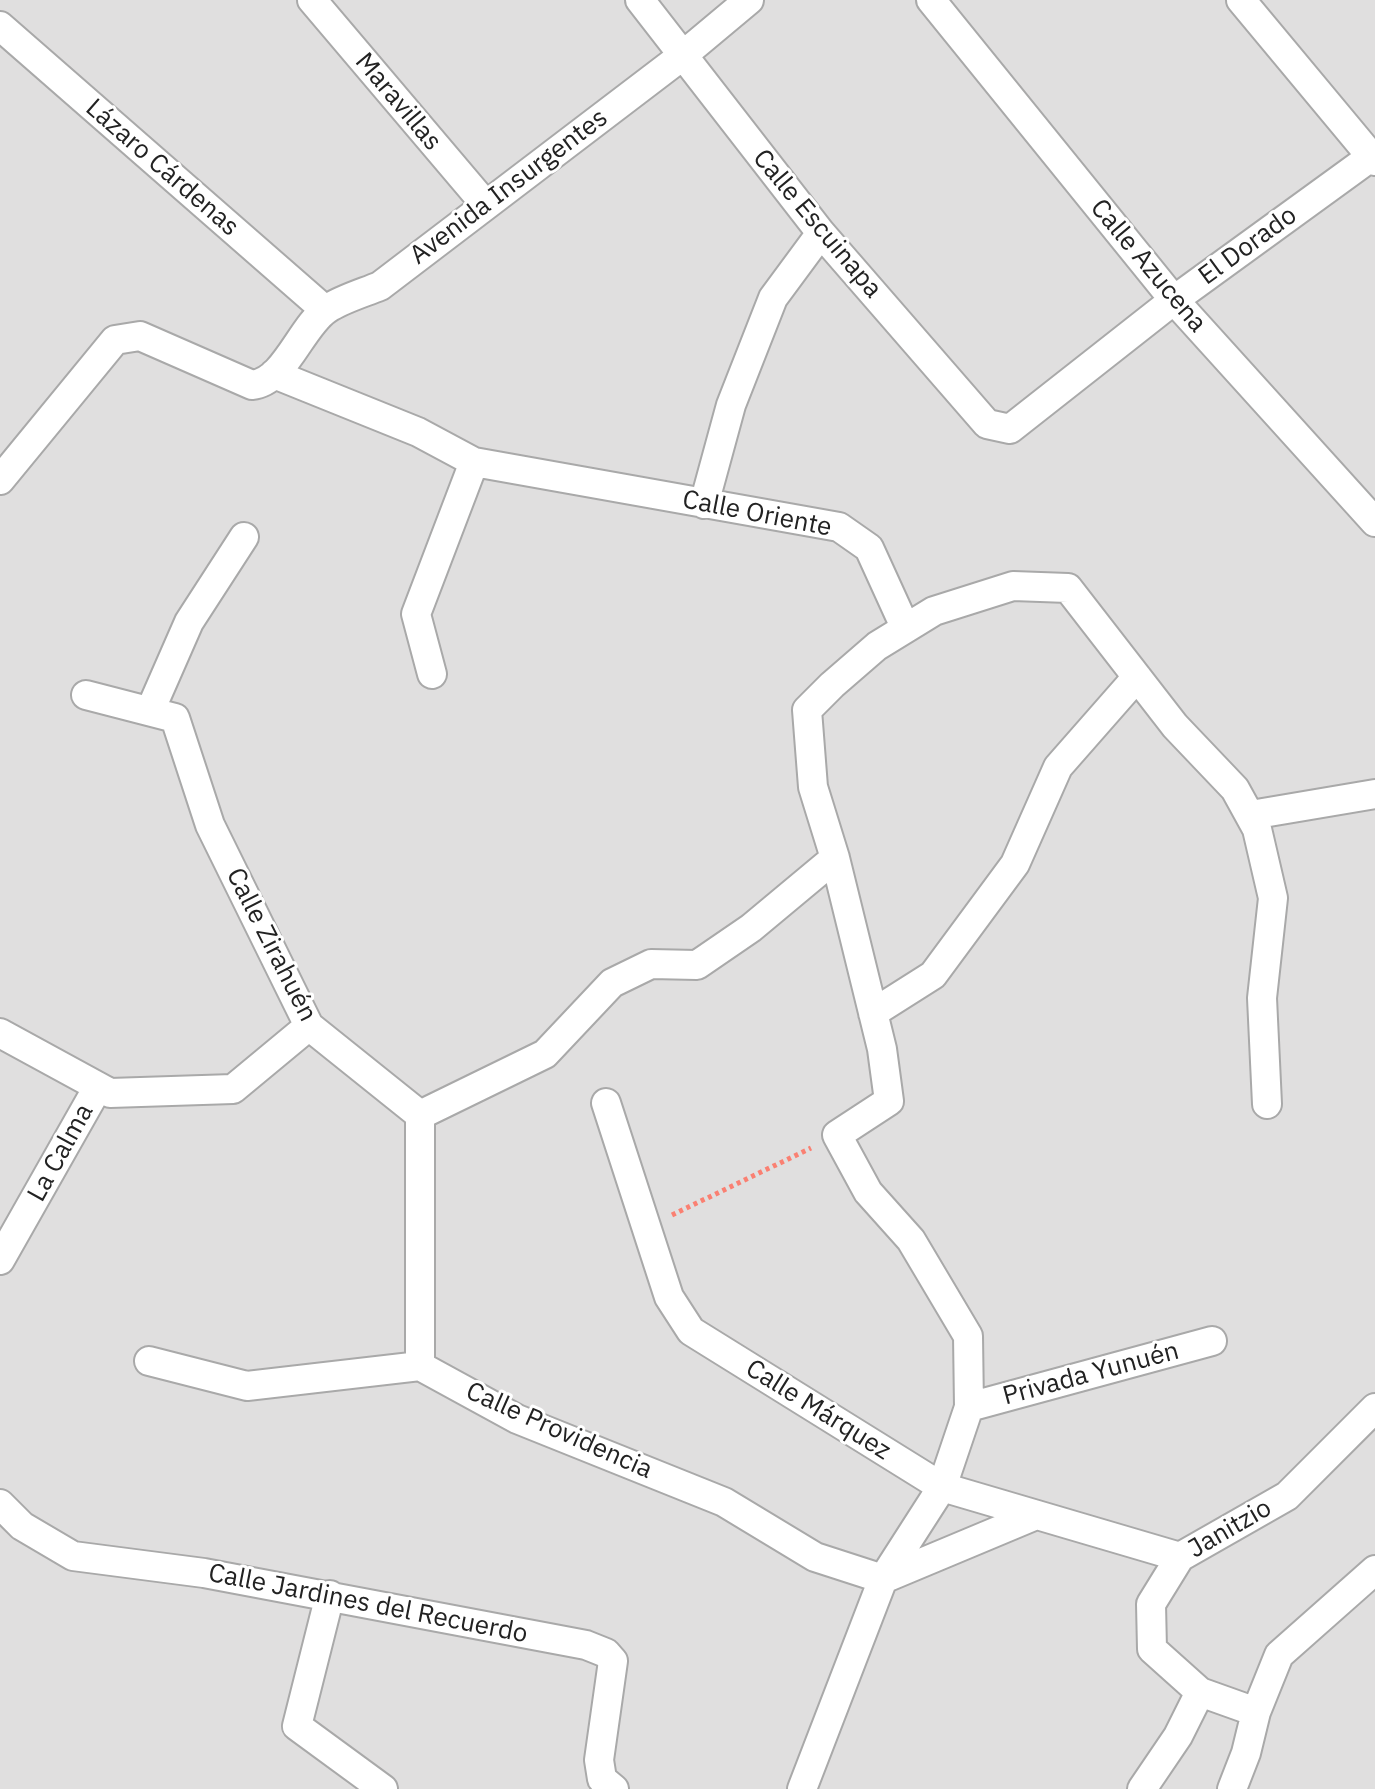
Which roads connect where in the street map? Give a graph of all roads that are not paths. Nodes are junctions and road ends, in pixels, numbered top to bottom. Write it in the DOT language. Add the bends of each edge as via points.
graph roads {
  1 [pos="312,0"];
  2 [pos="640,0"];
  3 [pos="749,0"];
  4 [pos="931,0"];
  5 [pos="1241,0"];
  6 [pos="0,26"];
  7 [pos="682,56"];
  8 [pos="1374,157"];
  9 [pos="485,204"];
  10 [pos="821,233"];
  11 [pos="1174,300"];
  12 [pos="325,310"];
  13 [pos="274,374"];
  14 [pos="1010,429"];
  15 [pos="474,462"];
  16 [pos="0,480"];
  17 [pos="704,504"];
  18 [pos="1375,522"];
  19 [pos="244,537"];
  20 [pos="905,627"];
  21 [pos="432,674"];
  22 [pos="1137,677"];
  23 [pos="86,695"];
  24 [pos="150,711"];
  25 [pos="1375,794"];
  26 [pos="1251,815"];
  27 [pos="835,858"];
  28 [pos="873,1013"];
  29 [pos="309,1026"];
  30 [pos="0,1033"];
  31 [pos="98,1087"];
  32 [pos="606,1103"];
  33 [pos="1267,1104"];
  34 [pos="420,1115"];
  35 [pos="0,1260"];
  36 [pos="1212,1341"];
  37 [pos="149,1361"];
  38 [pos="420,1366"];
  39 [pos="969,1407"];
  40 [pos="1375,1408"];
  41 [pos="942,1487"];
  42 [pos="0,1504"];
  43 [pos="1036,1515"];
  44 [pos="1180,1557"];
  45 [pos="1375,1570"];
  46 [pos="883,1579"];
  47 [pos="330,1595"];
  48 [pos="1200,1692"];
  49 [pos="1256,1712"];
  50 [pos="375,1787"];
  51 [pos="614,1789"];
  52 [pos="802,1789"];
  53 [pos="1142,1789"];
  54 [pos="1232,1789"];
  1 -- 9 [label="street, Maravillas"];
  2 -- 7 [label="street, Calle Escuinapa"];
  3 -- 7 [label="street, Avenida Insurgentes"];
  4 -- 11 [label="street, Calle Azucena"];
  5 -- 8 [label="street"];
  6 -- 12 [label="street, Lázaro Cárdenas"];
  7 -- 9 [label="street, Avenida Insurgentes"];
  7 -- 10 [label="street, Calle Escuinapa"];
  8 -- 11 [label="street, El Dorado"];
  9 -- 12 [label="street, Avenida Insurgentes" via="380,286"];
  10 -- 14 [label="street, Calle Escuinapa" via="987,424"];
  10 -- 17 [label="street" via="773,298 731,405"];
  11 -- 14 [label="street, El Dorado"];
  11 -- 18 [label="street, Calle Azucena"];
  12 -- 13 [label="street, Avenida Insurgentes"];
  13 -- 15 [label="street, Calle Oriente" via="418,432"];
  13 -- 16 [label="street" via="252,385 140,336 115,340"];
  15 -- 17 [label="street, Calle Oriente"];
  15 -- 21 [label="street" via="416,614"];
  17 -- 20 [label="street, Calle Oriente" via="839,527 869,548"];
  19 -- 24 [label="street" via="189,622"];
  20 -- 22 [label="street" via="934,611 1013,586 1068,588"];
  20 -- 27 [label="street" via="807,710 813,787"];
  22 -- 26 [label="street" via="1235,789"];
  22 -- 28 [label="street" via="1058,767 1015,864 933,975"];
  23 -- 24 [label="street, Calle Zirahuén"];
  24 -- 29 [label="street, Calle Zirahuén" via="175,718 210,825"];
  25 -- 26 [label="street"];
  26 -- 33 [label="street" via="1273,898 1262,998"];
  27 -- 28 [label="street"];
  27 -- 34 [label="street" via="697,965 651,964 612,983 545,1054"];
  28 -- 39 [label="street" via="889,1101 837,1135 868,1192 911,1240 968,1336"];
  29 -- 31 [label="street" via="233,1089 110,1093"];
  29 -- 34 [label="street, Calle Zirahuén"];
  30 -- 31 [label="street"];
  31 -- 35 [label="street, La Calma"];
  32 -- 41 [label="street, Calle Márquez" via="669,1297 691,1331"];
  34 -- 38 [label="street"];
  36 -- 39 [label="street, Privada Yunuén"];
  37 -- 38 [label="street" via="247,1386"];
  38 -- 46 [label="street, Calle Providencia" via="517,1419 724,1502 815,1557"];
  39 -- 41 [label="street"];
  40 -- 44 [label="street, Janitzio" via="1287,1496"];
  41 -- 43 [label="street, Calle Márquez"];
  41 -- 46 [label="street"];
  42 -- 47 [label="street, Calle Jardines del Recuerdo" via="22,1526 73,1556"];
  43 -- 44 [label="street, Calle Márquez"];
  43 -- 46 [label="street"];
  44 -- 48 [label="street, Janitzio" via="1151,1604 1152,1649"];
  45 -- 49 [label="street" via="1279,1655"];
  46 -- 52 [label="street"];
  47 -- 50 [label="street" via="297,1726"];
  47 -- 51 [label="street, Calle Jardines del Recuerdo" via="606,1653 613,1661 599,1760 602,1779"];
  48 -- 49 [label="street"];
  48 -- 53 [label="street"];
  49 -- 54 [label="street"];
}
